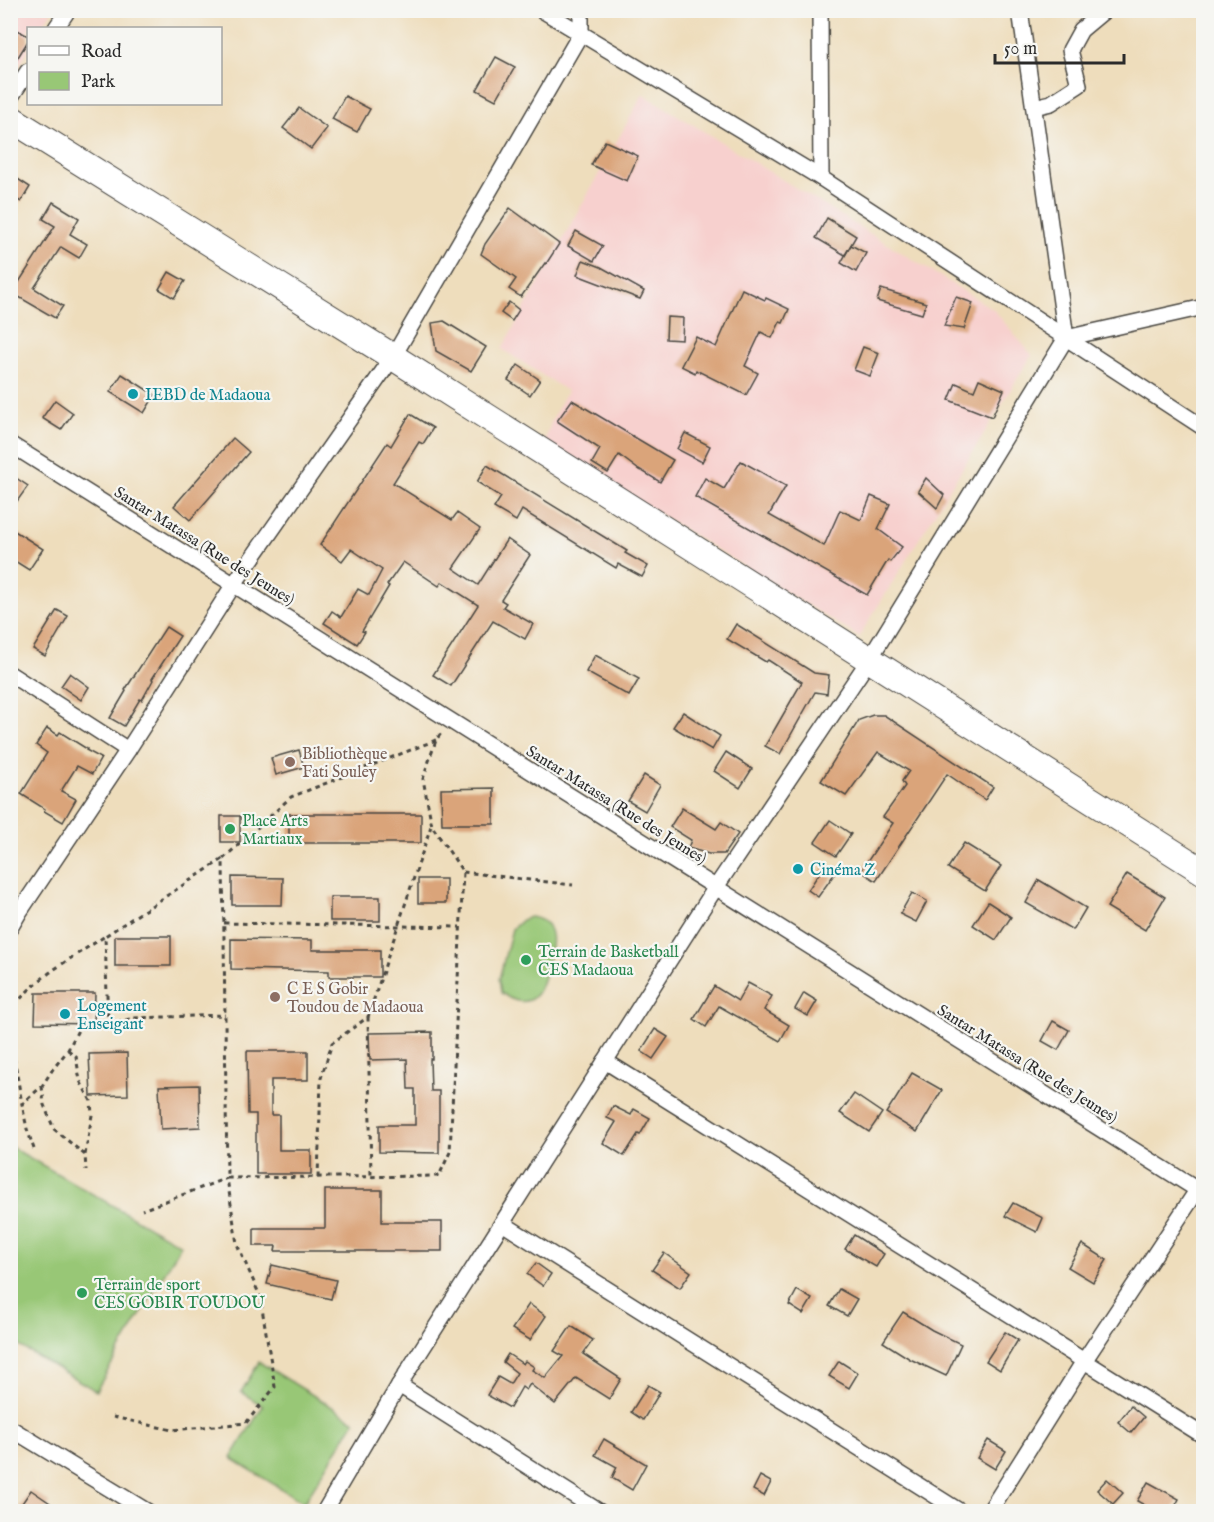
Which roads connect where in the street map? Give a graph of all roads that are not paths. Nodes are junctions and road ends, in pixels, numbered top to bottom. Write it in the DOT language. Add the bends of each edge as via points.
graph roads {
  1 [pos="68,10"];
  2 [pos="542,10"];
  3 [pos="581,10"];
  4 [pos="820,10"];
  5 [pos="1020,10"];
  6 [pos="1105,10"];
  7 [pos="57,27"];
  8 [pos="582,33"];
  9 [pos="27,72"];
  10 [pos="10,98"];
  11 [pos="1034,107"];
  12 [pos="10,118"];
  13 [pos="822,178"];
  14 [pos="1203,307"];
  15 [pos="1066,338"];
  16 [pos="393,357"];
  17 [pos="1203,428"];
  18 [pos="10,444"];
  19 [pos="234,585"];
  20 [pos="869,660"];
  21 [pos="10,674"];
  22 [pos="128,750"];
  23 [pos="1203,872"];
  24 [pos="716,887"];
  25 [pos="15,908"];
  26 [pos="10,928"];
  27 [pos="605,1061"];
  28 [pos="1201,1188"];
  29 [pos="502,1223"];
  30 [pos="1084,1361"];
  31 [pos="399,1385"];
  32 [pos="10,1428"];
  33 [pos="1203,1436"];
  34 [pos="148,1512"];
  35 [pos="324,1512"];
  36 [pos="600,1512"];
  37 [pos="961,1512"];
  38 [pos="989,1512"];
  1 -- 7 [label="street"];
  2 -- 8 [label="street"];
  3 -- 8 [label="street"];
  4 -- 13 [label="street"];
  5 -- 11 [label="street"];
  6 -- 11 [label="street" via="1081,30 1070,50 1079,85 1051,103"];
  8 -- 13 [label="street"];
  8 -- 16 [label="street"];
  9 -- 10 [label="street"];
  11 -- 15 [label="street"];
  12 -- 16 [label="highway"];
  13 -- 15 [label="street"];
  14 -- 15 [label="street"];
  15 -- 17 [label="street"];
  15 -- 20 [label="street"];
  16 -- 19 [label="street"];
  16 -- 20 [label="highway"];
  18 -- 19 [label="street, Santar Matassa (Rue des Jeunes)"];
  19 -- 22 [label="street"];
  19 -- 24 [label="street, Santar Matassa (Rue des Jeunes)"];
  20 -- 23 [label="highway"];
  20 -- 24 [label="street"];
  21 -- 22 [label="street"];
  22 -- 25 [label="street"];
  24 -- 27 [label="street"];
  24 -- 28 [label="street, Santar Matassa (Rue des Jeunes)"];
  25 -- 26 [label="street"];
  27 -- 29 [label="street"];
  27 -- 30 [label="street"];
  28 -- 30 [label="street"];
  29 -- 31 [label="street"];
  29 -- 37 [label="street"];
  30 -- 33 [label="street"];
  30 -- 38 [label="street"];
  31 -- 35 [label="street"];
  31 -- 36 [label="street"];
  32 -- 34 [label="street"];
}
